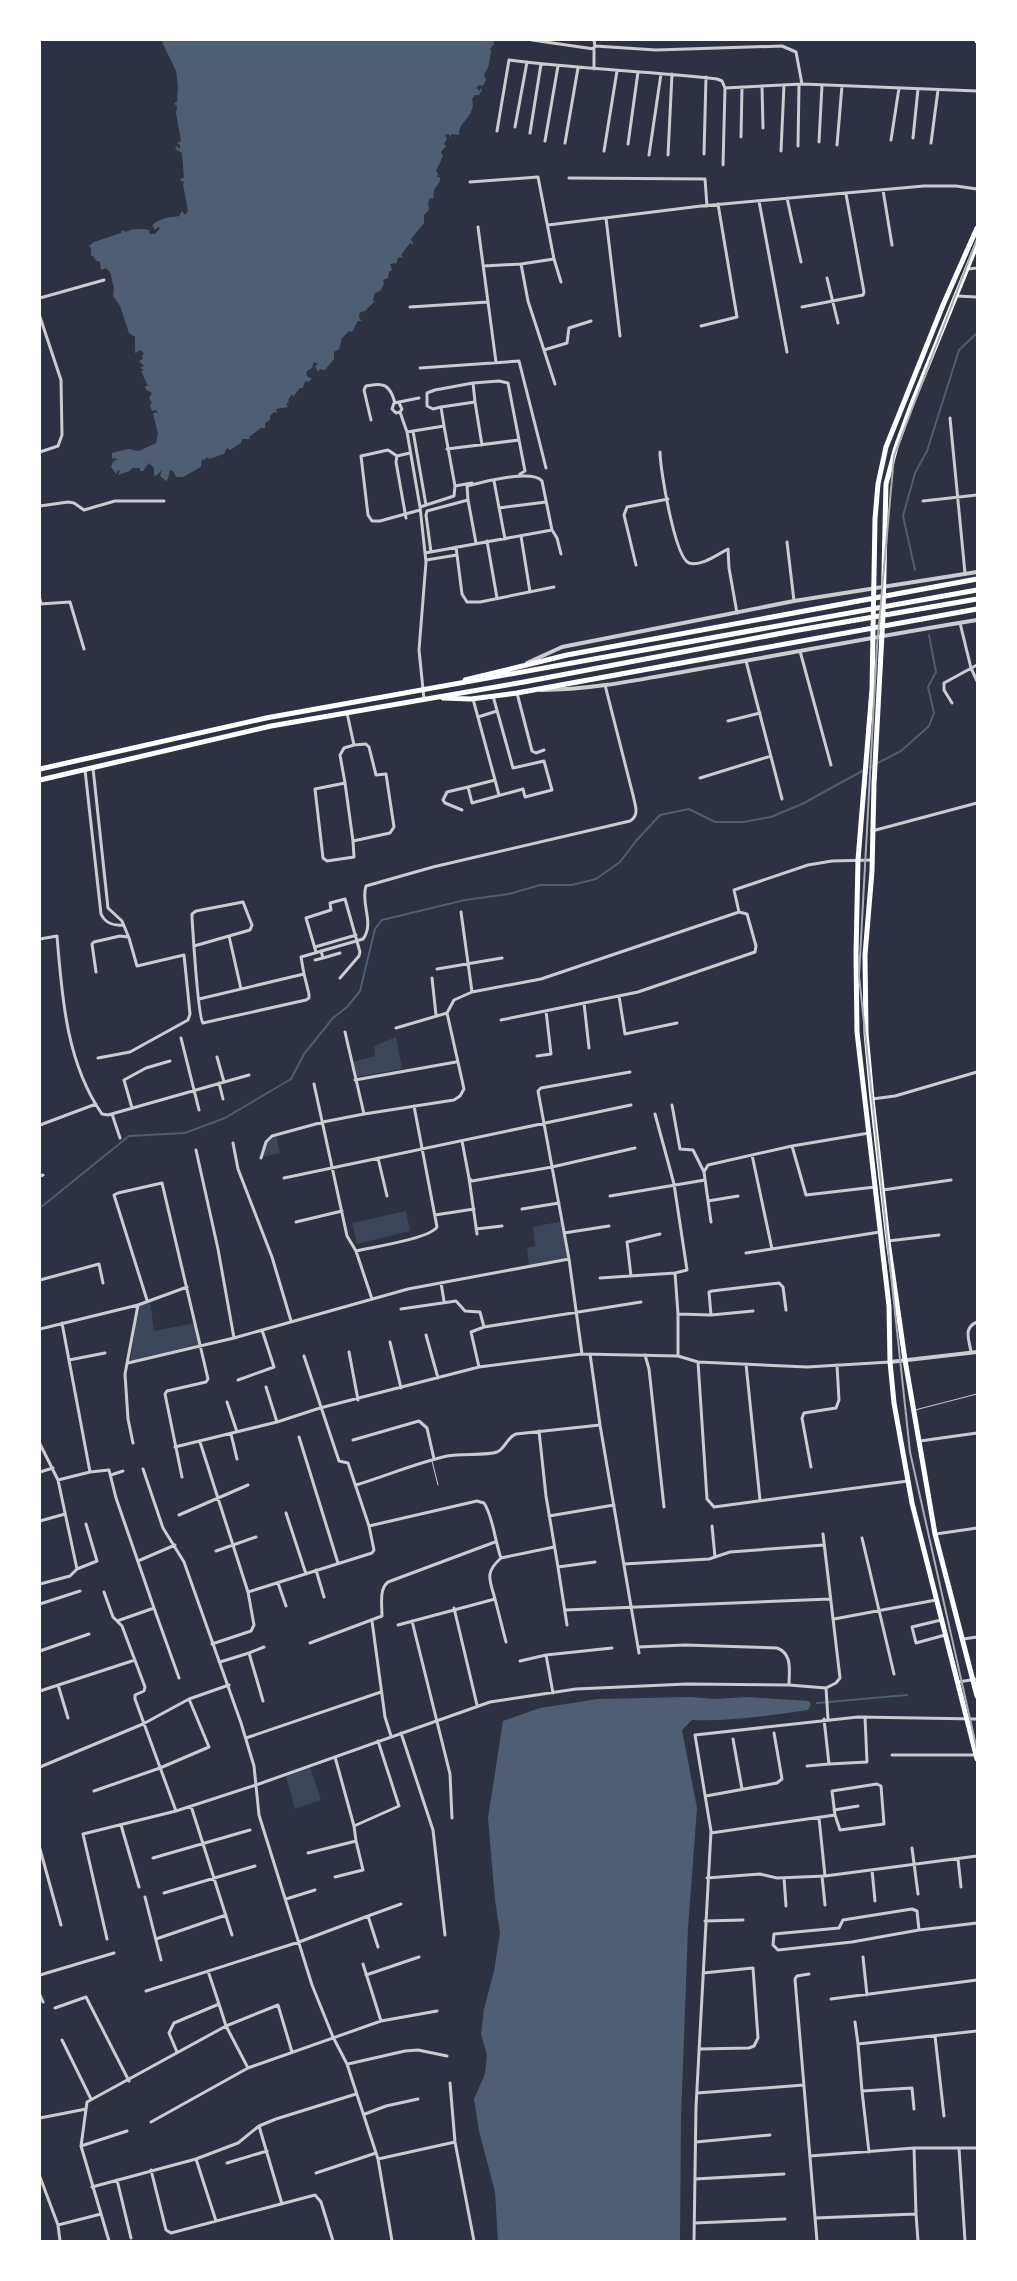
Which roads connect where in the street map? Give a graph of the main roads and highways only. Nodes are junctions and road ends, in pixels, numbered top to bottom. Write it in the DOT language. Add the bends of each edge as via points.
graph roads {
  1 [pos="977,228"];
  2 [pos="977,244"];
  3 [pos="977,579"];
  4 [pos="977,590"];
  5 [pos="977,599"];
  6 [pos="883,606"];
  7 [pos="874,607"];
  8 [pos="977,609"];
  9 [pos="883,615"];
  10 [pos="873,617"];
  11 [pos="440,687"];
  12 [pos="432,698"];
  13 [pos="40,769"];
  14 [pos="40,780"];
  15 [pos="974,1679"];
  16 [pos="977,1696"];
  17 [pos="977,1757"];
  1 -- 7 [label="main road" via="886,447 875,519"];
  2 -- 6 [label="main road" via="911,406 886,484"];
  3 -- 11 [label="main road" via="567,655"];
  4 -- 6 [label="main road"];
  5 -- 9 [label="main road"];
  6 -- 7 [label="main road"];
  6 -- 9 [label="main road"];
  7 -- 10 [label="main road"];
  7 -- 11 [label="main road"];
  8 -- 12 [label="main road" via="518,693 473,699"];
  9 -- 10 [label="main road"];
  9 -- 15 [label="main road" via="872,860 864,955 866,1034 888,1241 905,1360 935,1534"];
  10 -- 12 [label="main road"];
  10 -- 17 [label="main road" via="872,689 858,860 857,1032 889,1306 894,1403 912,1503"];
  11 -- 13 [label="main road" via="266,718"];
  12 -- 14 [label="main road" via="271,726"];
  15 -- 16 [label="main road"];
}
